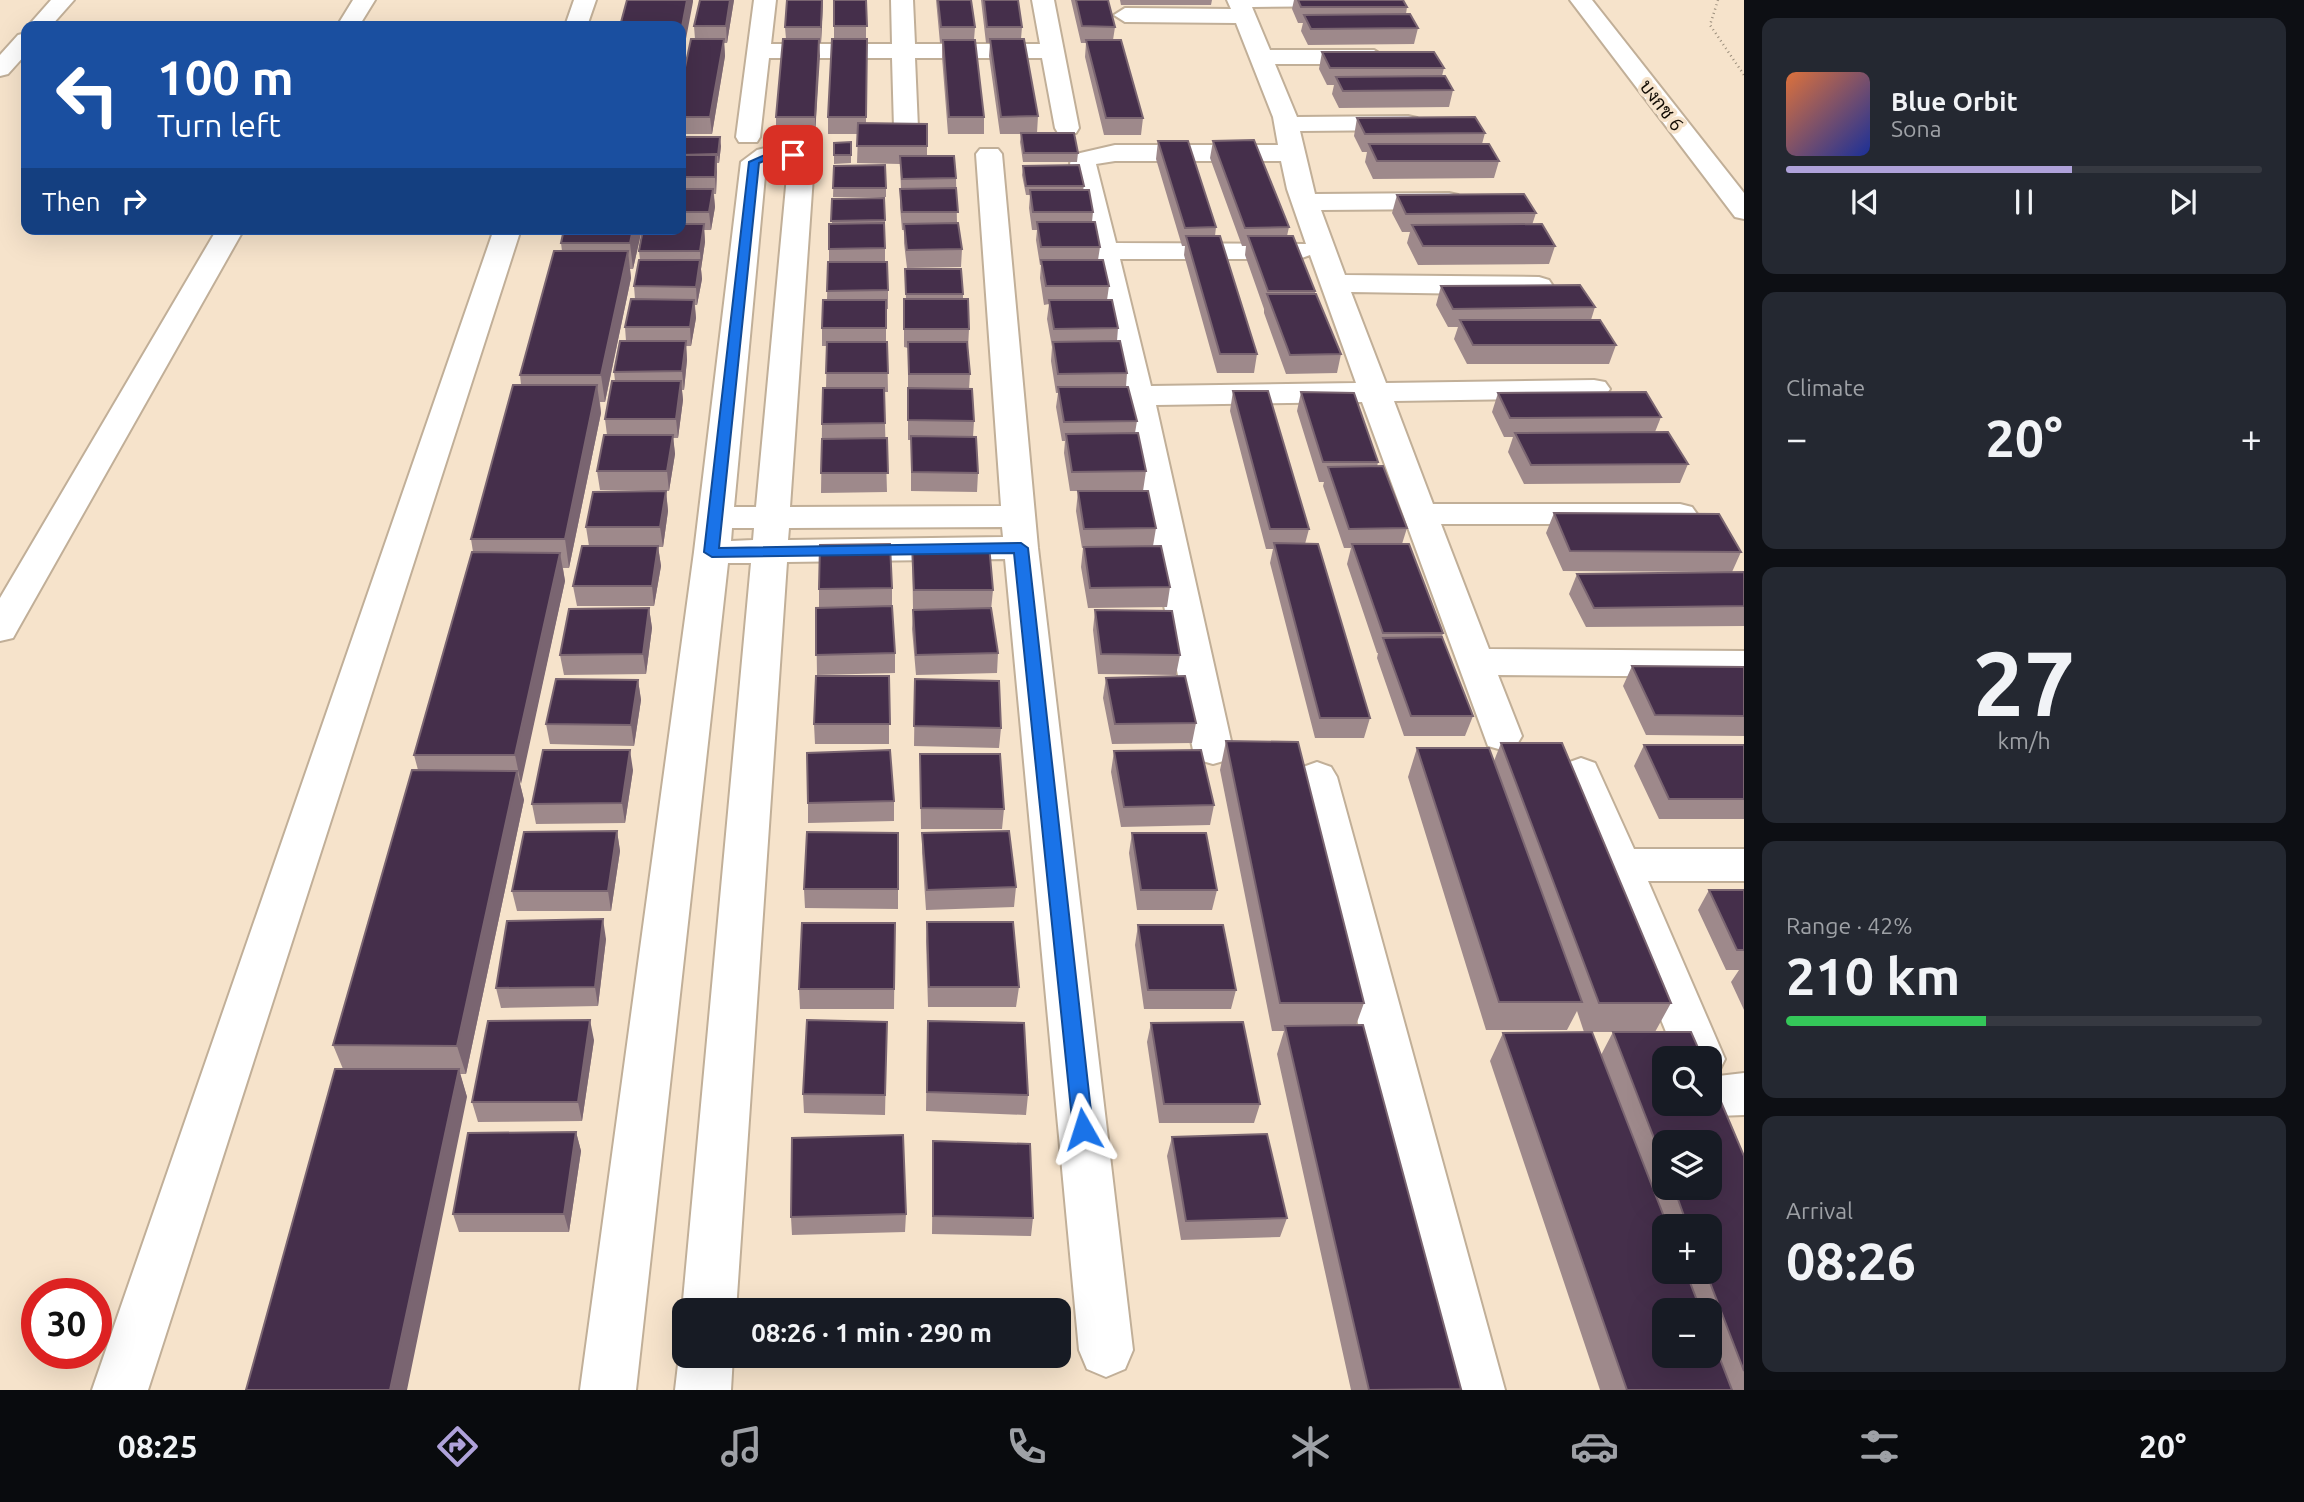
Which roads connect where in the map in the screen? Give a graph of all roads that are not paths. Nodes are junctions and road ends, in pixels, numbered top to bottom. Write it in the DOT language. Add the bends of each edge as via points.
graph roads {
  1 [pos="63,0"];
  2 [pos="364,0"];
  3 [pos="584,0"];
  4 [pos="765,0"];
  5 [pos="902,0"];
  6 [pos="1043,0"];
  7 [pos="1359,0"];
  8 [pos="1581,0"];
  9 [pos="1241,6"];
  10 [pos="1125,15"];
  11 [pos="44,21"];
  12 [pos="351,21"];
  13 [pos="578,21"];
  14 [pos="21,49"];
  15 [pos="759,51"];
  16 [pos="904,51"];
  17 [pos="1052,51"];
  18 [pos="1261,57"];
  19 [pos="1397,57"];
  20 [pos="4,81"];
  21 [pos="1439,123"];
  22 [pos="906,128"];
  23 [pos="1067,128"];
  24 [pos="748,137"];
  25 [pos="1290,139"];
  26 [pos="989,154"];
  27 [pos="1480,201"];
  28 [pos="1305,202"];
  29 [pos="1744,211"];
  30 [pos="228,235"];
  31 [pos="506,235"];
  32 [pos="1104,251"];
  33 [pos="1322,251"];
  34 [pos="1334,283"];
  35 [pos="1539,286"];
  36 [pos="1594,389"];
  37 [pos="1373,393"];
  38 [pos="1138,396"];
  39 [pos="1419,514"];
  40 [pos="1680,514"];
  41 [pos="1020,532"];
  42 [pos="770,534"];
  43 [pos="714,535"];
  44 [pos="0,629"];
  45 [pos="1474,662"];
  46 [pos="1744,664"];
  47 [pos="1502,736"];
  48 [pos="1213,750"];
  49 [pos="1581,773"];
  50 [pos="1317,777"];
  51 [pos="1618,865"];
  52 [pos="1744,865"];
  53 [pos="1700,1046"];
  54 [pos="710,1298"];
  55 [pos="1106,1350"];
  56 [pos="705,1368"];
  57 [pos="120,1390"];
  58 [pos="608,1390"];
  59 [pos="704,1390"];
  60 [pos="1477,1390"];
  1 -- 11 [label="street"];
  2 -- 12 [label="street"];
  3 -- 13 [label="street"];
  4 -- 15 [label="street"];
  5 -- 16 [label="street"];
  6 -- 17 [label="street"];
  7 -- 9 [label="street"];
  8 -- 29 [label="street, บงกช 6"];
  9 -- 10 [label="street"];
  9 -- 18 [label="street"];
  14 -- 20 [label="street"];
  15 -- 16 [label="street"];
  15 -- 24 [label="street"];
  16 -- 17 [label="street"];
  16 -- 22 [label="street"];
  17 -- 23 [label="street"];
  18 -- 19 [label="street"];
  18 -- 25 [label="street"];
  21 -- 25 [label="street"];
  25 -- 28 [label="street"];
  25 -- 32 [label="street" via="1085,159"];
  26 -- 41 [label="street"];
  27 -- 28 [label="street"];
  28 -- 33 [label="street"];
  30 -- 44 [label="street"];
  31 -- 57 [label="street"];
  32 -- 33 [label="street"];
  32 -- 38 [label="street"];
  33 -- 34 [label="street"];
  34 -- 35 [label="street"];
  34 -- 37 [label="street"];
  36 -- 37 [label="street"];
  37 -- 38 [label="street"];
  37 -- 39 [label="street"];
  38 -- 48 [label="street"];
  39 -- 40 [label="street"];
  39 -- 45 [label="street"];
  41 -- 42 [label="street"];
  41 -- 55 [label="street"];
  42 -- 43 [label="street"];
  42 -- 43 [label="street" via="801,162 778,152 754,162"];
  42 -- 54 [label="street"];
  43 -- 58 [label="street"];
  45 -- 46 [label="street"];
  45 -- 47 [label="street"];
  49 -- 51 [label="street"];
  50 -- 60 [label="street"];
  51 -- 52 [label="street"];
  51 -- 53 [label="street"];
  56 -- 59 [label="street"];
}
